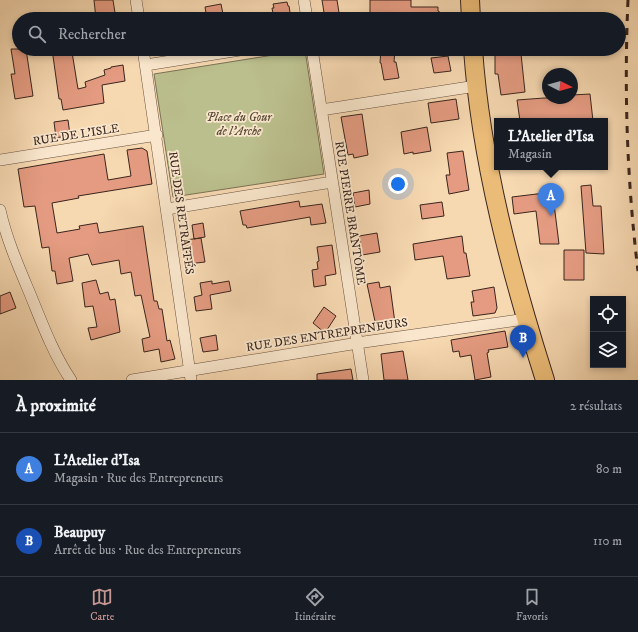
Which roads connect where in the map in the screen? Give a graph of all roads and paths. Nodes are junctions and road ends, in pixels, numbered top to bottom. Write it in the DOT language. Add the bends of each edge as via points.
graph roads {
  1 [pos="136,0"];
  2 [pos="304,0"];
  3 [pos="470,0"];
  4 [pos="138,12"];
  5 [pos="306,12"];
  6 [pos="471,12"];
  7 [pos="144,56"];
  8 [pos="202,56"];
  9 [pos="313,56"];
  10 [pos="474,56"];
  11 [pos="146,65"];
  12 [pos="476,86"];
  13 [pos="321,110"];
  14 [pos="157,135"];
  15 [pos="0,160"];
  16 [pos="332,182"];
  17 [pos="167,209"];
  18 [pos="0,210"];
  19 [pos="526,319"];
  20 [pos="357,343"];
  21 [pos="191,375"];
  22 [pos="71,380"];
  23 [pos="132,380"];
  24 [pos="362,380"];
  25 [pos="545,380"];
  1 -- 4 [label="street"];
  2 -- 5 [label="street"];
  3 -- 6 [label="main road"];
  7 -- 11 [label="street, RUE DES RETRAITÉS"];
  8 -- 11 [label="street"];
  9 -- 13 [label="street, RUE PIERRE BRANTÔME"];
  10 -- 12 [label="main road"];
  11 -- 14 [label="street, RUE DES RETRAITÉS"];
  12 -- 13 [label="street"];
  12 -- 19 [label="main road" via="486,155"];
  13 -- 16 [label="street, RUE PIERRE BRANTÔME"];
  14 -- 15 [label="street, RUE DE L'ISLE"];
  14 -- 17 [label="street, RUE DES RETRAITÉS"];
  16 -- 17 [label="street"];
  16 -- 20 [label="street, RUE PIERRE BRANTÔME"];
  17 -- 21 [label="street, RUE DES RETRAITÉS"];
  18 -- 22 [label="street" via="13,252 50,343"];
  19 -- 20 [label="street, RUE DES ENTREPRENEURS"];
  19 -- 25 [label="main road"];
  20 -- 21 [label="street, RUE DES ENTREPRENEURS"];
  20 -- 24 [label="street, RUE PIERRE BRANTÔME"];
  21 -- 23 [label="street, RUE DES ENTREPRENEURS"];
}
